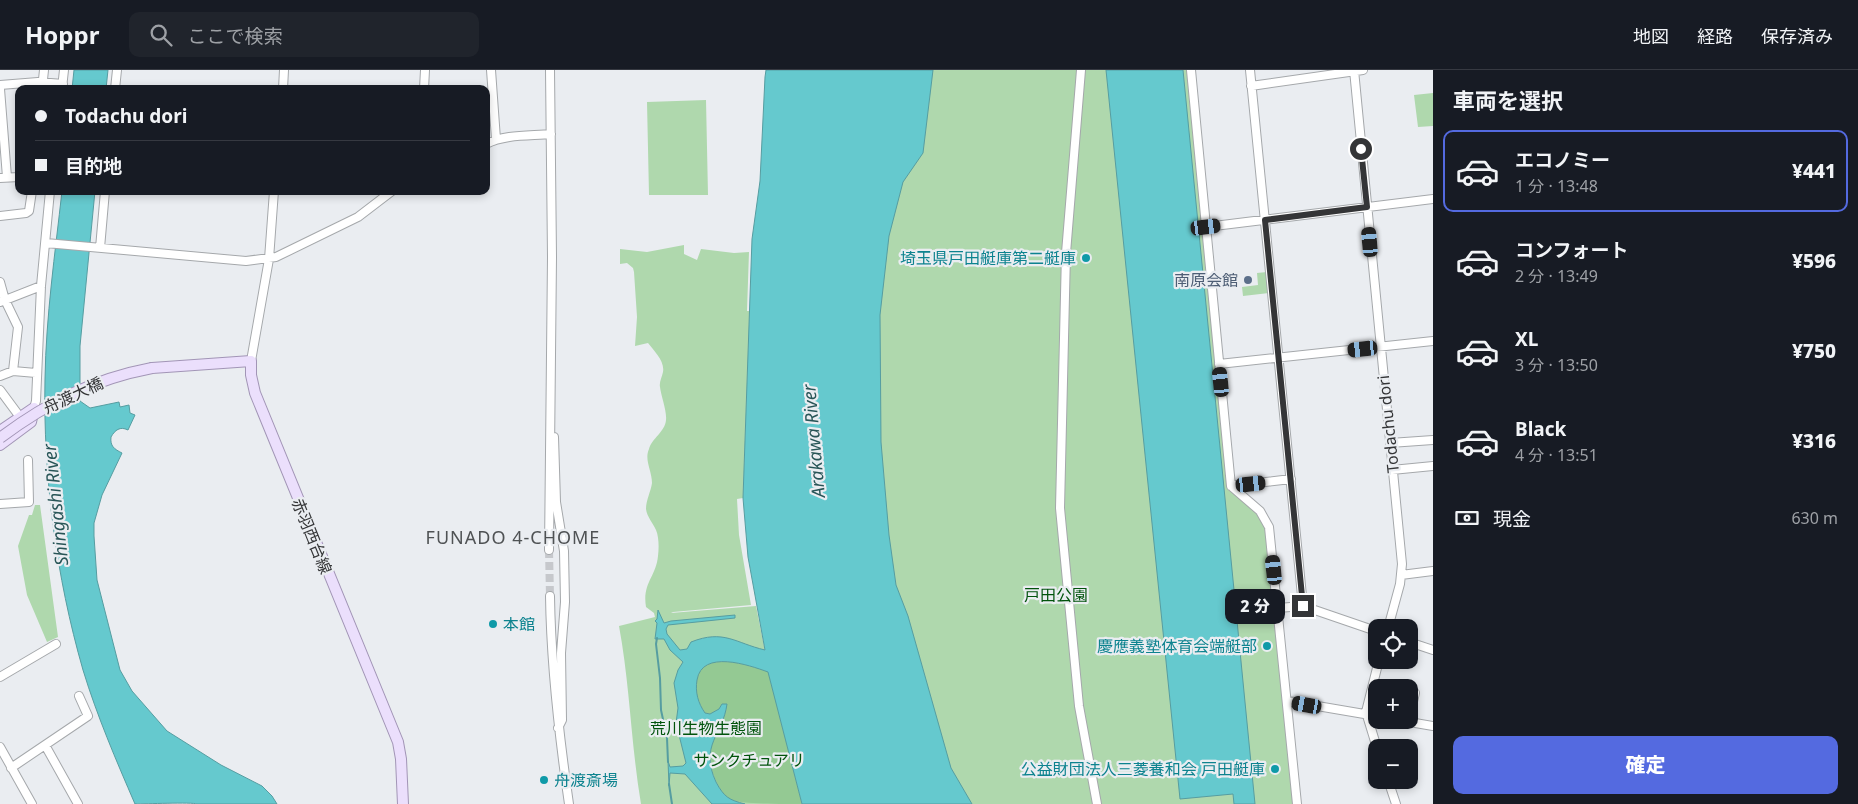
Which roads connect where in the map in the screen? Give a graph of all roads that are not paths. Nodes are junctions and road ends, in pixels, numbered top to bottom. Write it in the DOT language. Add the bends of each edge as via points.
graph roads {
  1 [pos="44,70"];
  2 [pos="64,70"];
  3 [pos="117,70"];
  4 [pos="284,70"];
  5 [pos="425,70"];
  6 [pos="491,70"];
  7 [pos="550,70"];
  8 [pos="1081,70"];
  9 [pos="1191,70"];
  10 [pos="1250,70"];
  11 [pos="1363,70"];
  12 [pos="1354,71"];
  13 [pos="0,85"];
  14 [pos="42,85"];
  15 [pos="62,85"];
  16 [pos="115,85"];
  17 [pos="283,85"];
  18 [pos="424,85"];
  19 [pos="1251,86"];
  20 [pos="0,89"];
  21 [pos="551,134"];
  22 [pos="496,140"];
  23 [pos="490,142"];
  24 [pos="3,178"];
  25 [pos="31,195"];
  26 [pos="50,195"];
  27 [pos="105,195"];
  28 [pos="274,195"];
  29 [pos="387,195"];
  30 [pos="1433,199"];
  31 [pos="1367,207"];
  32 [pos="0,216"];
  33 [pos="1265,220"];
  34 [pos="1206,227"];
  35 [pos="46,243"];
  36 [pos="99,248"];
  37 [pos="269,259"];
  38 [pos="0,282"];
  39 [pos="41,286"];
  40 [pos="2,301"];
  41 [pos="1433,341"];
  42 [pos="1380,347"];
  43 [pos="1279,358"];
  44 [pos="251,361"];
  45 [pos="1219,364"];
  46 [pos="13,371"];
  47 [pos="36,374"];
  48 [pos="0,376"];
  49 [pos="0,390"];
  50 [pos="34,408"];
  51 [pos="20,417"];
  52 [pos="549,426"];
  53 [pos="0,431"];
  54 [pos="0,438"];
  55 [pos="1433,440"];
  56 [pos="1390,443"];
  57 [pos="0,445"];
  58 [pos="28,460"];
  59 [pos="1433,466"];
  60 [pos="1392,470"];
  61 [pos="1291,479"];
  62 [pos="1231,486"];
  63 [pos="0,504"];
  64 [pos="549,550"];
  65 [pos="1433,571"];
  66 [pos="1401,575"];
  67 [pos="550,596"];
  68 [pos="1303,606"];
  69 [pos="1278,608"];
  70 [pos="1390,619"];
  71 [pos="1368,628"];
  72 [pos="56,644"];
  73 [pos="1418,645"];
  74 [pos="1433,650"];
  75 [pos="1376,669"];
  76 [pos="0,677"];
  77 [pos="79,696"];
  78 [pos="1288,702"];
  79 [pos="1366,715"];
  80 [pos="1418,722"];
  81 [pos="1433,726"];
  82 [pos="558,728"];
  83 [pos="1374,739"];
  84 [pos="45,745"];
  85 [pos="0,747"];
  86 [pos="11,768"];
  87 [pos="1391,789"];
  88 [pos="32,804"];
  89 [pos="78,804"];
  90 [pos="403,804"];
  91 [pos="569,804"];
  92 [pos="1097,804"];
  93 [pos="1297,804"];
  94 [pos="1396,804"];
  1 -- 14 [label="street"];
  2 -- 15 [label="street"];
  3 -- 16 [label="street"];
  4 -- 17 [label="street"];
  5 -- 18 [label="street"];
  6 -- 22 [label="street"];
  7 -- 21 [label="street"];
  8 -- 92 [label="street" via="1065,271 1060,508 1079,706"];
  9 -- 34 [label="street"];
  10 -- 19 [label="street"];
  11 -- 12 [label="street"];
  12 -- 19 [label="street"];
  12 -- 31 [label="street, Todachu dori"];
  13 -- 14 [label="street"];
  19 -- 33 [label="street"];
  20 -- 24 [label="street"];
  21 -- 22 [label="street"];
  21 -- 52 [label="street"];
  22 -- 23 [label="street"];
  25 -- 32 [label="street" via="26,214"];
  26 -- 35 [label="street"];
  27 -- 36 [label="street"];
  28 -- 37 [label="street"];
  29 -- 37 [label="street" via="358,217"];
  30 -- 31 [label="street"];
  31 -- 33 [label="street"];
  31 -- 42 [label="street, Todachu dori"];
  33 -- 34 [label="street"];
  33 -- 43 [label="street"];
  34 -- 45 [label="street"];
  35 -- 36 [label="street"];
  35 -- 39 [label="street"];
  36 -- 37 [label="street" via="246,261"];
  37 -- 44 [label="street"];
  38 -- 40 [label="street"];
  39 -- 40 [label="street"];
  39 -- 47 [label="street"];
  40 -- 46 [label="street" via="18,327"];
  41 -- 42 [label="street"];
  42 -- 43 [label="street"];
  42 -- 56 [label="street, Todachu dori"];
  43 -- 45 [label="street"];
  43 -- 61 [label="street"];
  44 -- 54 [label="main road, 舟渡大橋, bridge" via="152,368 120,375 82,388 38,411"];
  44 -- 90 [label="main road, 赤羽西台線" via="255,393 398,742"];
  45 -- 62 [label="street"];
  46 -- 47 [label="street"];
  46 -- 48 [label="street"];
  47 -- 50 [label="street"];
  49 -- 51 [label="street"];
  50 -- 51 [label="main road"];
  50 -- 57 [label="main road" via="32,422"];
  51 -- 53 [label="main road"];
  52 -- 64 [label="street"];
  52 -- 82 [label="street" via="554,437 556,502 564,551 562,720"];
  55 -- 56 [label="street"];
  56 -- 60 [label="street, Todachu dori"];
  58 -- 63 [label="street" via="29,502"];
  59 -- 60 [label="street"];
  60 -- 66 [label="street, Todachu dori"];
  61 -- 62 [label="street"];
  61 -- 68 [label="street"];
  62 -- 69 [label="street" via="1260,511 1269,527"];
  65 -- 66 [label="street"];
  66 -- 70 [label="street, Todachu dori"];
  67 -- 82 [label="street"];
  68 -- 69 [label="street"];
  68 -- 71 [label="street"];
  69 -- 78 [label="street"];
  72 -- 76 [label="street"];
  73 -- 74 [label="street"];
  75 -- 79 [label="street"];
  77 -- 84 [label="street" via="88,716"];
  78 -- 79 [label="street"];
  78 -- 93 [label="street"];
  79 -- 83 [label="street"];
  80 -- 81 [label="street"];
  82 -- 91 [label="street"];
  84 -- 86 [label="street"];
  84 -- 89 [label="street"];
  85 -- 86 [label="street"];
  86 -- 88 [label="street"];
  87 -- 94 [label="street"];
}
